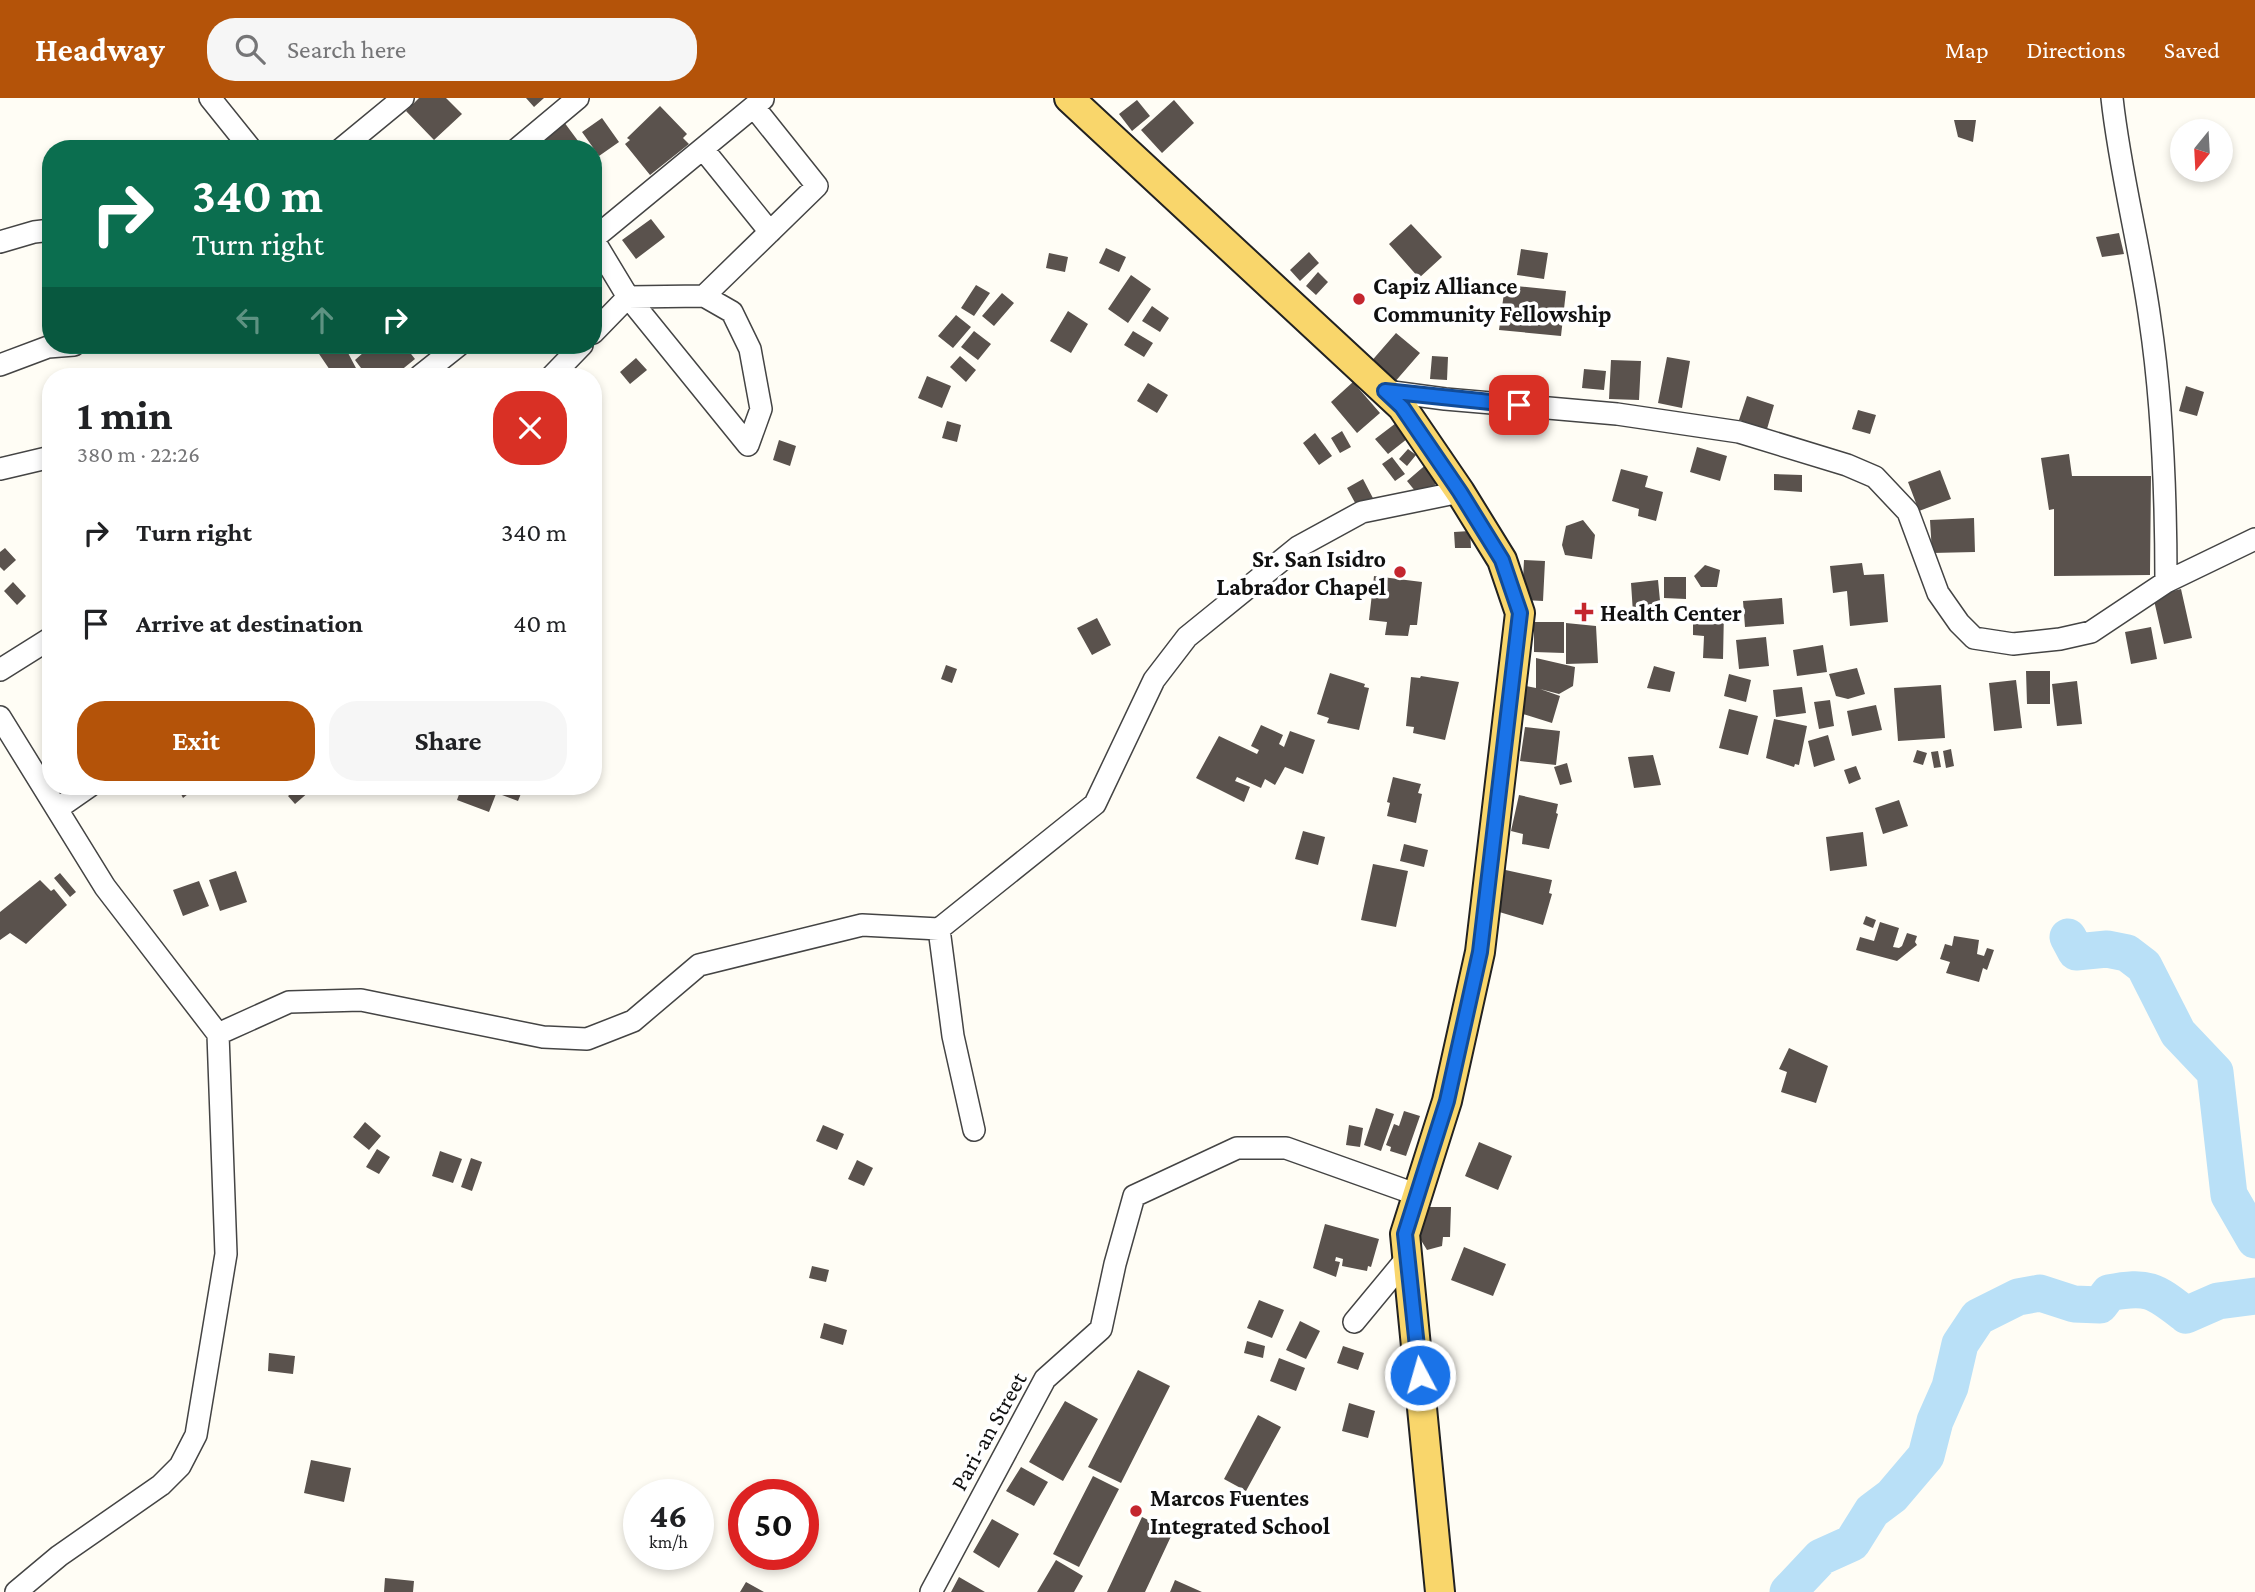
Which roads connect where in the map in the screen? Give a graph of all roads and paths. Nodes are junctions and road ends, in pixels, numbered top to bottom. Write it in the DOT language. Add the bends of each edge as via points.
graph roads {
  1 [pos="211,98"];
  2 [pos="403,98"];
  3 [pos="578,98"];
  4 [pos="1069,98"];
  5 [pos="2112,98"];
  6 [pos="759,102"];
  7 [pos="244,140"];
  8 [pos="352,140"];
  9 [pos="529,140"];
  10 [pos="703,149"];
  11 [pos="42,231"];
  12 [pos="602,232"];
  13 [pos="771,232"];
  14 [pos="0,242"];
  15 [pos="602,254"];
  16 [pos="704,296"];
  17 [pos="628,297"];
  18 [pos="602,324"];
  19 [pos="42,349"];
  20 [pos="448,354"];
  21 [pos="573,354"];
  22 [pos="0,365"];
  23 [pos="430,368"];
  24 [pos="560,368"];
  25 [pos="1385,391"];
  26 [pos="42,459"];
  27 [pos="0,469"];
  28 [pos="1460,492"];
  29 [pos="2255,539"];
  30 [pos="2166,582"];
  31 [pos="42,644"];
  32 [pos="0,670"];
  33 [pos="0,717"];
  34 [pos="42,785"];
  35 [pos="48,795"];
  36 [pos="77,795"];
  37 [pos="57,809"];
  38 [pos="939,929"];
  39 [pos="218,1034"];
  40 [pos="974,1130"];
  41 [pos="1419,1195"];
  42 [pos="1407,1258"];
  43 [pos="1354,1322"];
  44 [pos="16,1592"];
  45 [pos="931,1592"];
  46 [pos="1440,1592"];
  1 -- 7 [label="street"];
  2 -- 8 [label="street"];
  3 -- 9 [label="street"];
  4 -- 25 [label="main road"];
  5 -- 30 [label="street" via="2161,405"];
  6 -- 10 [label="street"];
  6 -- 13 [label="street" via="817,186"];
  10 -- 12 [label="street"];
  10 -- 13 [label="street"];
  11 -- 14 [label="street"];
  13 -- 16 [label="street"];
  15 -- 17 [label="street"];
  16 -- 17 [label="street"];
  16 -- 17 [label="street" via="732,312 750,349 761,408 747,445"];
  17 -- 18 [label="street"];
  19 -- 22 [label="street"];
  20 -- 23 [label="street"];
  21 -- 24 [label="street"];
  25 -- 28 [label="main road" via="1402,407"];
  25 -- 30 [label="street" via="1617,414 1739,432 1847,465 1875,477 1908,512 1938,593 1974,638 2013,644 2091,632"];
  26 -- 27 [label="street"];
  28 -- 38 [label="street" via="1362,512 1298,547 1187,637 1154,680 1095,804"];
  28 -- 41 [label="main road" via="1502,560 1520,613 1480,952 1447,1101"];
  29 -- 30 [label="street"];
  31 -- 32 [label="street"];
  33 -- 34 [label="street"];
  35 -- 37 [label="street"];
  36 -- 37 [label="street"];
  37 -- 39 [label="street" via="105,887"];
  38 -- 39 [label="street" via="862,925 699,965 633,1021 587,1040 543,1037 361,1000 289,1002"];
  38 -- 40 [label="street" via="953,1036"];
  39 -- 44 [label="street" via="226,1254 196,1435 180,1465 160,1485"];
  41 -- 42 [label="main road" via="1405,1234"];
  41 -- 45 [label="street, Pari-an Street" via="1286,1148 1237,1148 1134,1196 1101,1329 1045,1379"];
  42 -- 43 [label="street"];
  42 -- 46 [label="main road"];
}
